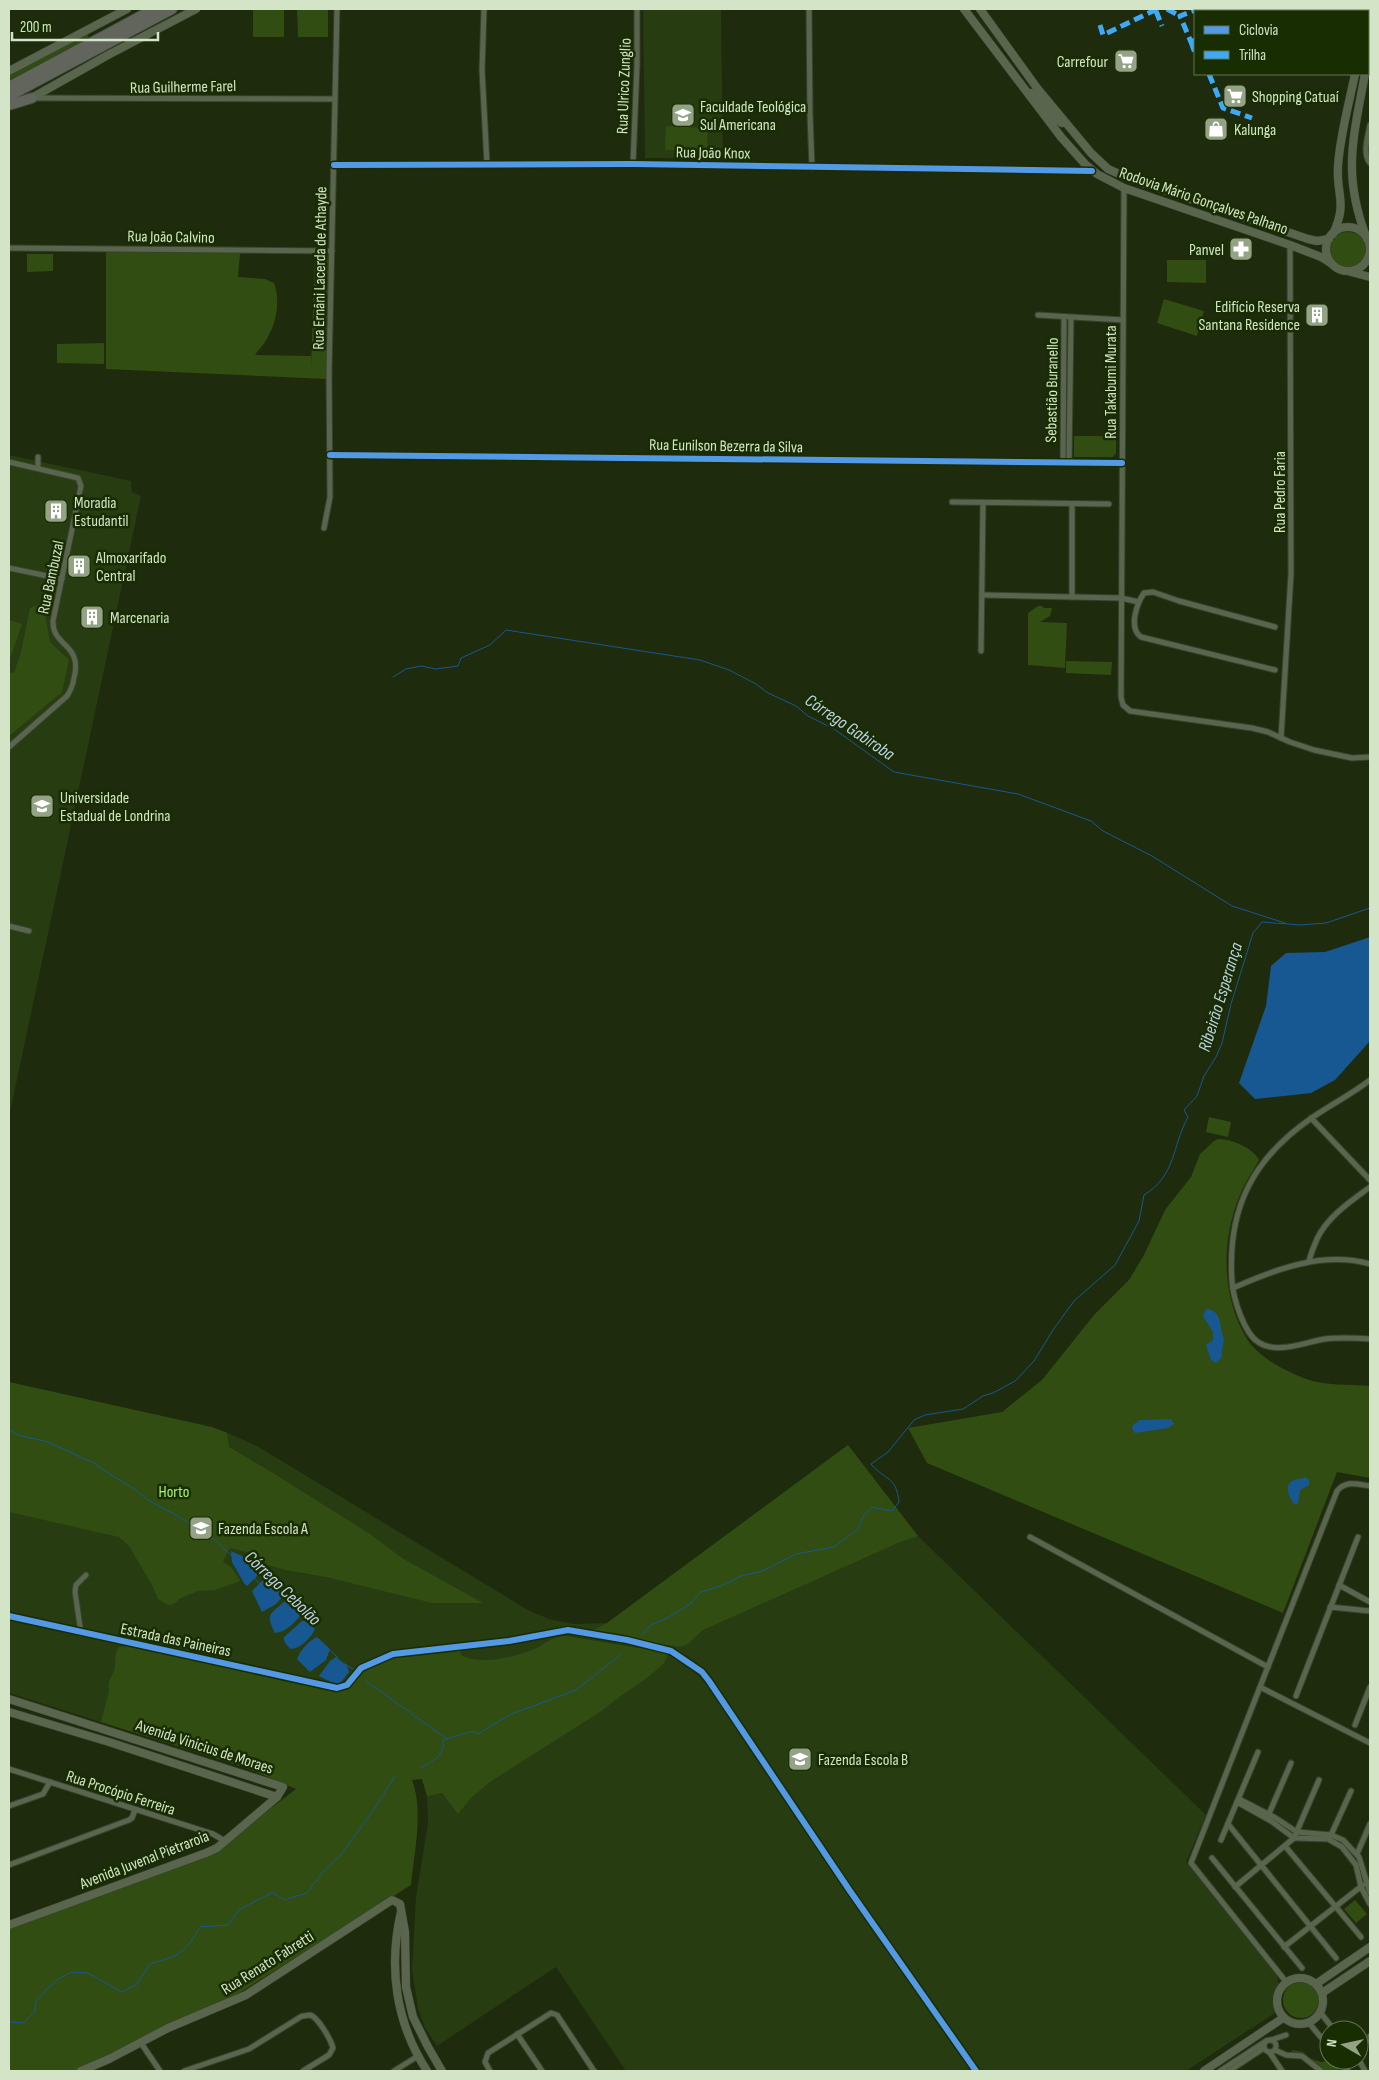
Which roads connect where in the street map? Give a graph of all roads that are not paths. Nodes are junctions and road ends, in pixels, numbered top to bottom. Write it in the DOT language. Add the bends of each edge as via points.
graph roads {
  1 [pos="127,9"];
  2 [pos="154,9"];
  3 [pos="172,9"];
  4 [pos="196,9"];
  5 [pos="337,9"];
  6 [pos="484,9"];
  7 [pos="637,9"];
  8 [pos="809,9"];
  9 [pos="964,9"];
  10 [pos="970,9"];
  11 [pos="980,9"];
  12 [pos="973,21"];
  13 [pos="1009,50"];
  14 [pos="1000,56"];
  15 [pos="9,71"];
  16 [pos="1355,75"];
  17 [pos="1365,75"];
  18 [pos="1018,81"];
  19 [pos="9,87"];
  20 [pos="9,96"];
  21 [pos="32,98"];
  22 [pos="335,99"];
  23 [pos="9,105"];
  24 [pos="9,110"];
  25 [pos="1066,125"];
  26 [pos="1370,125"];
  27 [pos="1370,162"];
  28 [pos="487,164"];
  29 [pos="632,164"];
  30 [pos="334,165"];
  31 [pos="812,168"];
  32 [pos="1092,171"];
  33 [pos="1124,188"];
  34 [pos="1331,236"];
  35 [pos="1369,242"];
  36 [pos="1290,245"];
  37 [pos="9,248"];
  38 [pos="332,251"];
  39 [pos="1332,264"];
  40 [pos="1349,271"];
  41 [pos="1370,277"];
  42 [pos="1038,315"];
  43 [pos="1064,317"];
  44 [pos="1071,318"];
  45 [pos="1123,320"];
  46 [pos="1064,390"];
  47 [pos="1070,390"];
  48 [pos="330,455"];
  49 [pos="38,457"];
  50 [pos="9,462"];
  51 [pos="1063,463"];
  52 [pos="1069,463"];
  53 [pos="1122,463"];
  54 [pos="38,468"];
  55 [pos="952,502"];
  56 [pos="983,503"];
  57 [pos="1072,504"];
  58 [pos="1109,504"];
  59 [pos="324,528"];
  60 [pos="9,568"];
  61 [pos="62,579"];
  62 [pos="1122,583"];
  63 [pos="983,595"];
  64 [pos="1072,597"];
  65 [pos="1098,598"];
  66 [pos="1110,598"];
  67 [pos="1123,600"];
  68 [pos="1139,602"];
  69 [pos="1275,627"];
  70 [pos="982,651"];
  71 [pos="1275,670"];
  72 [pos="1281,738"];
  73 [pos="9,747"];
  74 [pos="1370,757"];
  75 [pos="9,926"];
  76 [pos="29,931"];
  77 [pos="1370,1080"];
  78 [pos="1311,1118"];
  79 [pos="1370,1180"];
  80 [pos="1370,1187"];
  81 [pos="1309,1261"];
  82 [pos="1370,1264"];
  83 [pos="1233,1288"];
  84 [pos="1370,1340"];
  85 [pos="1370,1486"];
  86 [pos="1030,1537"];
  87 [pos="1358,1537"];
  88 [pos="86,1575"];
  89 [pos="1339,1585"];
  90 [pos="1370,1602"];
  91 [pos="1330,1607"];
  92 [pos="1370,1611"];
  93 [pos="9,1616"];
  94 [pos="81,1633"];
  95 [pos="1268,1667"];
  96 [pos="1260,1687"];
  97 [pos="1370,1687"];
  98 [pos="1296,1696"];
  99 [pos="9,1699"];
  100 [pos="9,1712"];
  101 [pos="1355,1726"];
  102 [pos="1370,1743"];
  103 [pos="1258,1752"];
  104 [pos="1291,1763"];
  105 [pos="9,1769"];
  106 [pos="1320,1780"];
  107 [pos="50,1782"];
  108 [pos="1351,1791"];
  109 [pos="277,1797"];
  110 [pos="1238,1800"];
  111 [pos="9,1806"];
  112 [pos="135,1810"];
  113 [pos="1268,1816"];
  114 [pos="1228,1824"];
  115 [pos="1370,1824"];
  116 [pos="1298,1832"];
  117 [pos="1331,1835"];
  118 [pos="1294,1838"];
  119 [pos="1220,1840"];
  120 [pos="225,1841"];
  121 [pos="1285,1846"];
  122 [pos="1357,1854"];
  123 [pos="1212,1858"];
  124 [pos="9,1865"];
  125 [pos="1261,1866"];
  126 [pos="1363,1885"];
  127 [pos="1235,1887"];
  128 [pos="1370,1893"];
  129 [pos="1370,1904"];
  130 [pos="1336,1906"];
  131 [pos="401,1912"];
  132 [pos="9,1925"];
  133 [pos="1309,1926"];
  134 [pos="1361,1937"];
  135 [pos="1284,1947"];
  136 [pos="1370,1947"];
  137 [pos="1336,1958"];
  138 [pos="1370,1961"];
  139 [pos="1302,1968"];
  140 [pos="1287,1983"];
  141 [pos="1316,1984"];
  142 [pos="1322,1993"];
  143 [pos="1320,2012"];
  144 [pos="1284,2018"];
  145 [pos="1326,2020"];
  146 [pos="1309,2023"];
  147 [pos="517,2034"];
  148 [pos="1286,2035"];
  149 [pos="1319,2035"];
  150 [pos="1370,2036"];
  151 [pos="1268,2040"];
  152 [pos="1370,2040"];
  153 [pos="141,2043"];
  154 [pos="1283,2046"];
  155 [pos="1264,2048"];
  156 [pos="1274,2050"];
  157 [pos="418,2056"];
  158 [pos="81,2071"];
  159 [pos="160,2071"];
  160 [pos="184,2071"];
  161 [pos="303,2071"];
  162 [pos="394,2071"];
  163 [pos="427,2071"];
  164 [pos="442,2071"];
  165 [pos="490,2071"];
  166 [pos="542,2071"];
  167 [pos="594,2071"];
  168 [pos="976,2071"];
  169 [pos="1204,2071"];
  170 [pos="1220,2071"];
  171 [pos="1229,2071"];
  172 [pos="1282,2071"];
  173 [pos="1321,2071"];
  1 -- 15 [label="street"];
  2 -- 19 [label="highway"];
  3 -- 20 [label="highway"];
  4 -- 21 [label="street"];
  5 -- 22 [label="street, Rua Ernâni Lacerda de Athayde"];
  6 -- 28 [label="street" via="482,70"];
  7 -- 29 [label="street, Rua Ulrico Zunglio"];
  8 -- 31 [label="street"];
  9 -- 12 [label="street, Rodovia Mário Gonçalves Palhano"];
  10 -- 12 [label="street"];
  11 -- 13 [label="street, Rodovia Mário Gonçalves Palhano"];
  12 -- 14 [label="street, Rodovia Mário Gonçalves Palhano"];
  13 -- 14 [label="street"];
  13 -- 25 [label="street, Rodovia Mário Gonçalves Palhano"];
  14 -- 18 [label="street, Rodovia Mário Gonçalves Palhano"];
  16 -- 34 [label="street" via="1338,165 1341,212"];
  17 -- 35 [label="street" via="1352,141 1351,172 1356,205"];
  18 -- 25 [label="street" via="1053,118"];
  18 -- 32 [label="street, Rodovia Mário Gonçalves Palhano"];
  21 -- 22 [label="street, Rua Guilherme Farel"];
  21 -- 23 [label="highway"];
  21 -- 24 [label="street"];
  22 -- 30 [label="street, Rua Ernâni Lacerda de Athayde"];
  25 -- 34 [label="street, Rodovia Mário Gonçalves Palhano" via="1099,162 1120,174 1308,239 1317,241"];
  26 -- 27 [label="street" via="1365,152"];
  28 -- 29 [label="street, Rua João Knox"];
  28 -- 30 [label="street, Rua João Knox"];
  29 -- 31 [label="street, Rua João Knox"];
  30 -- 38 [label="street, Rua Ernâni Lacerda de Athayde"];
  31 -- 32 [label="street, Rua João Knox"];
  32 -- 33 [label="street, Rodovia Mário Gonçalves Palhano"];
  33 -- 36 [label="street, Rodovia Mário Gonçalves Palhano"];
  33 -- 45 [label="street, Rua Takabumi Murata"];
  34 -- 35 [label="street" via="1344,228 1352,228"];
  34 -- 39 [label="street" via="1326,253"];
  35 -- 40 [label="street" via="1366,262"];
  36 -- 39 [label="street, Rodovia Mário Gonçalves Palhano"];
  36 -- 72 [label="street, Rua Pedro Faria" via="1292,574"];
  37 -- 38 [label="street, Rua João Calvino"];
  38 -- 48 [label="street, Rua Ernâni Lacerda de Athayde"];
  39 -- 40 [label="street"];
  40 -- 41 [label="street"];
  42 -- 43 [label="street"];
  43 -- 44 [label="street"];
  43 -- 46 [label="street, Sebastião Buranello"];
  44 -- 45 [label="street"];
  44 -- 47 [label="street, Sebastião Buranello"];
  45 -- 53 [label="street, Rua Takabumi Murata"];
  46 -- 47 [label="street"];
  46 -- 51 [label="street, Sebastião Buranello"];
  47 -- 52 [label="street, Sebastião Buranello"];
  48 -- 51 [label="street, Rua Eunilson Bezerra da Silva"];
  48 -- 59 [label="street, Rua Ernâni Lacerda de Athayde" via="330,497"];
  49 -- 54 [label="street"];
  50 -- 54 [label="street"];
  51 -- 52 [label="street, Rua Eunilson Bezerra da Silva"];
  52 -- 53 [label="street, Rua Eunilson Bezerra da Silva"];
  53 -- 62 [label="street, Rua Takabumi Murata"];
  54 -- 61 [label="street, Rua Bambuzal" via="78,478 81,483"];
  55 -- 56 [label="street"];
  56 -- 57 [label="street"];
  56 -- 63 [label="street"];
  57 -- 58 [label="street"];
  57 -- 64 [label="street"];
  60 -- 61 [label="street"];
  61 -- 73 [label="street, Rua Bambuzal" via="53,625 55,633 76,657 72,688"];
  62 -- 66 [label="street"];
  62 -- 67 [label="street, Rua Takabumi Murata"];
  63 -- 64 [label="street"];
  63 -- 70 [label="street"];
  64 -- 65 [label="street"];
  65 -- 66 [label="street"];
  65 -- 67 [label="street"];
  66 -- 67 [label="street"];
  67 -- 68 [label="street"];
  67 -- 72 [label="street, Rua Takabumi Murata" via="1123,705 1130,711 1252,728"];
  68 -- 69 [label="street" via="1144,593 1150,591"];
  68 -- 71 [label="street" via="1134,628 1136,634"];
  72 -- 74 [label="street" via="1314,750 1352,758"];
  75 -- 76 [label="street"];
  77 -- 78 [label="street"];
  78 -- 79 [label="street"];
  78 -- 83 [label="street" via="1273,1150 1247,1187 1234,1226"];
  80 -- 81 [label="street" via="1325,1225"];
  81 -- 82 [label="street" via="1356,1260"];
  81 -- 83 [label="street"];
  83 -- 84 [label="street" via="1250,1335 1259,1343 1271,1347 1333,1338"];
  85 -- 95 [label="street" via="1348,1483 1337,1491"];
  86 -- 95 [label="street"];
  87 -- 89 [label="street"];
  88 -- 94 [label="street" via="76,1585 75,1592"];
  89 -- 90 [label="street"];
  89 -- 91 [label="street"];
  91 -- 92 [label="street"];
  91 -- 98 [label="street"];
  93 -- 94 [label="street, Estrada das Paineiras"];
  94 -- 168 [label="street, Estrada das Paineiras" via="337,1688 346,1685 361,1668 392,1654 510,1641 568,1630 671,1651 702,1672 709,1681"];
  95 -- 96 [label="street"];
  96 -- 102 [label="street"];
  96 -- 140 [label="street" via="1191,1863"];
  97 -- 101 [label="street"];
  99 -- 109 [label="street, Avenida Vinicius de Moraes" via="282,1785"];
  100 -- 109 [label="street, Avenida Vinicius de Moraes"];
  103 -- 110 [label="street"];
  104 -- 113 [label="street"];
  105 -- 107 [label="street, Rua Procópio Ferreira"];
  106 -- 116 [label="street"];
  107 -- 111 [label="street" via="43,1794"];
  107 -- 112 [label="street, Rua Procópio Ferreira"];
  108 -- 117 [label="street"];
  109 -- 120 [label="street, Avenida Juvenal Pietraroia"];
  110 -- 113 [label="street"];
  110 -- 114 [label="street"];
  112 -- 120 [label="street, Rua Procópio Ferreira" via="213,1834"];
  112 -- 124 [label="street" via="129,1820"];
  113 -- 116 [label="street"];
  113 -- 118 [label="street"];
  114 -- 119 [label="street"];
  114 -- 125 [label="street"];
  115 -- 122 [label="street"];
  116 -- 117 [label="street"];
  116 -- 118 [label="street"];
  117 -- 122 [label="street" via="1343,1840"];
  118 -- 121 [label="street"];
  118 -- 126 [label="street" via="1328,1839 1342,1847 1356,1865"];
  120 -- 132 [label="street, Avenida Juvenal Pietraroia" via="206,1853"];
  121 -- 125 [label="street"];
  121 -- 130 [label="street"];
  122 -- 126 [label="street" via="1364,1868"];
  123 -- 127 [label="street"];
  125 -- 127 [label="street"];
  125 -- 133 [label="street"];
  126 -- 128 [label="street"];
  126 -- 129 [label="street"];
  126 -- 130 [label="street"];
  127 -- 135 [label="street"];
  130 -- 133 [label="street"];
  130 -- 134 [label="street"];
  131 -- 153 [label="street, Rua Renato Fabretti" via="398,1902 389,1901 246,1995"];
  131 -- 157 [label="street" via="395,1943 396,1988 403,2022"];
  131 -- 164 [label="street" via="405,1932 406,1987 413,2017"];
  133 -- 135 [label="street"];
  133 -- 137 [label="street"];
  135 -- 139 [label="street"];
  136 -- 141 [label="street"];
  138 -- 142 [label="street"];
  140 -- 141 [label="street" via="1303,1978"];
  140 -- 144 [label="street" via="1277,1998 1279,2012"];
  141 -- 142 [label="street"];
  142 -- 143 [label="street"];
  143 -- 145 [label="street"];
  143 -- 146 [label="street"];
  144 -- 146 [label="street" via="1296,2024"];
  144 -- 169 [label="street"];
  146 -- 149 [label="street"];
  147 -- 165 [label="street" via="489,2052 485,2058"];
  147 -- 166 [label="street"];
  147 -- 167 [label="street" via="546,2014 557,2015"];
  148 -- 151 [label="street"];
  150 -- 152 [label="street"];
  151 -- 155 [label="street"];
  151 -- 156 [label="street" via="1274,2041"];
  151 -- 170 [label="street"];
  153 -- 158 [label="street, Rua Renato Fabretti"];
  153 -- 159 [label="street"];
  154 -- 156 [label="street"];
  155 -- 156 [label="street"];
  155 -- 171 [label="street"];
  156 -- 172 [label="street"];
  156 -- 173 [label="street" via="1302,2056"];
  157 -- 162 [label="street"];
  157 -- 163 [label="street"];
  160 -- 161 [label="street" via="249,2049 302,2016 311,2015 333,2048 329,2055"];
}
